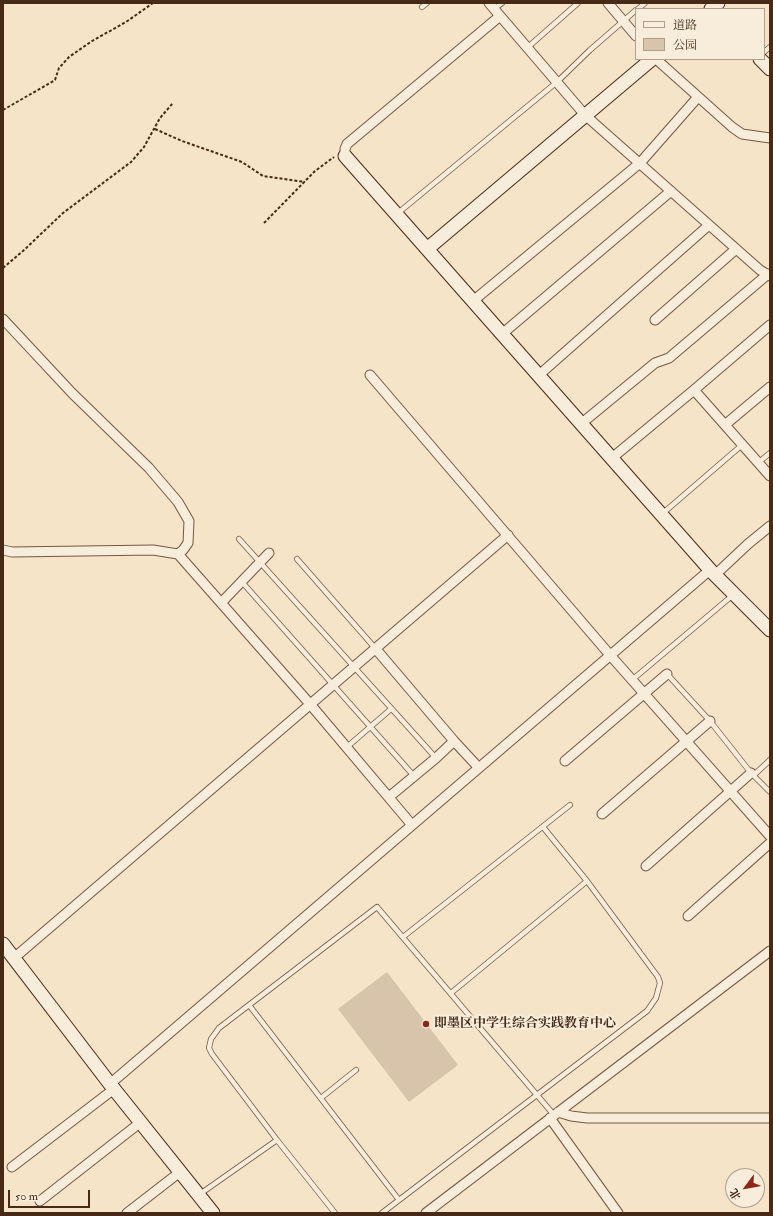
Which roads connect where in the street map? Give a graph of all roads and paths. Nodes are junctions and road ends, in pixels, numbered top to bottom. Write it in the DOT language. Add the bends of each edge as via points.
graph roads {
  1 [pos="153,3"];
  2 [pos="427,3"];
  3 [pos="502,3"];
  4 [pos="578,3"];
  5 [pos="608,3"];
  6 [pos="422,7"];
  7 [pos="494,10"];
  8 [pos="635,12"];
  9 [pos="623,21"];
  10 [pos="635,35"];
  11 [pos="527,48"];
  12 [pos="651,60"];
  13 [pos="657,60"];
  14 [pos="761,60"];
  15 [pos="770,69"];
  16 [pos="557,82"];
  17 [pos="698,97"];
  18 [pos="173,103"];
  19 [pos="3,110"];
  20 [pos="585,115"];
  21 [pos="154,128"];
  22 [pos="770,138"];
  23 [pos="345,156"];
  24 [pos="640,163"];
  25 [pos="305,182"];
  26 [pos="671,191"];
  27 [pos="397,214"];
  28 [pos="264,223"];
  29 [pos="709,225"];
  30 [pos="427,249"];
  31 [pos="736,249"];
  32 [pos="3,268"];
  33 [pos="769,275"];
  34 [pos="473,301"];
  35 [pos="3,319"];
  36 [pos="655,320"];
  37 [pos="770,325"];
  38 [pos="502,334"];
  39 [pos="370,375"];
  40 [pos="538,375"];
  41 [pos="770,387"];
  42 [pos="694,390"];
  43 [pos="582,423"];
  44 [pos="726,424"];
  45 [pos="743,444"];
  46 [pos="770,453"];
  47 [pos="612,458"];
  48 [pos="759,462"];
  49 [pos="770,476"];
  50 [pos="662,514"];
  51 [pos="770,526"];
  52 [pos="508,535"];
  53 [pos="239,539"];
  54 [pos="3,550"];
  55 [pos="269,553"];
  56 [pos="178,554"];
  57 [pos="297,559"];
  58 [pos="260,562"];
  59 [pos="713,572"];
  60 [pos="242,582"];
  61 [pos="734,594"];
  62 [pos="221,603"];
  63 [pos="770,630"];
  64 [pos="375,648"];
  65 [pos="610,655"];
  66 [pos="354,666"];
  67 [pos="667,674"];
  68 [pos="632,680"];
  69 [pos="332,684"];
  70 [pos="644,693"];
  71 [pos="310,704"];
  72 [pos="391,709"];
  73 [pos="710,721"];
  74 [pos="370,727"];
  75 [pos="454,741"];
  76 [pos="686,742"];
  77 [pos="347,747"];
  78 [pos="436,758"];
  79 [pos="565,760"];
  80 [pos="770,760"];
  81 [pos="479,768"];
  82 [pos="752,774"];
  83 [pos="414,776"];
  84 [pos="730,791"];
  85 [pos="770,792"];
  86 [pos="389,797"];
  87 [pos="570,805"];
  88 [pos="602,814"];
  89 [pos="412,825"];
  90 [pos="543,827"];
  91 [pos="770,836"];
  92 [pos="770,843"];
  93 [pos="646,866"];
  94 [pos="587,881"];
  95 [pos="688,916"];
  96 [pos="403,937"];
  97 [pos="3,944"];
  98 [pos="770,951"];
  99 [pos="14,958"];
  100 [pos="451,994"];
  101 [pos="249,1005"];
  102 [pos="356,1070"];
  103 [pos="112,1086"];
  104 [pos="538,1096"];
  105 [pos="321,1098"];
  106 [pos="554,1115"];
  107 [pos="770,1118"];
  108 [pos="140,1122"];
  109 [pos="277,1140"];
  110 [pos="12,1167"];
  111 [pos="180,1172"];
  112 [pos="198,1195"];
  113 [pos="399,1200"];
  114 [pos="40,1201"];
  115 [pos="211,1212"];
  116 [pos="127,1213"];
  117 [pos="335,1213"];
  118 [pos="382,1213"];
  119 [pos="426,1213"];
  120 [pos="618,1213"];
  1 -- 19 [label="path" via="69,57 59,68 55,80"];
  2 -- 6 [label="lane"];
  3 -- 7 [label="lane"];
  4 -- 11 [label="lane"];
  5 -- 9 [label="street"];
  7 -- 11 [label="street"];
  7 -- 23 [label="street" via="348,144"];
  8 -- 9 [label="lane"];
  9 -- 10 [label="street"];
  9 -- 16 [label="lane"];
  11 -- 16 [label="street"];
  12 -- 20 [label="street"];
  13 -- 17 [label="street"];
  14 -- 15 [label="street"];
  16 -- 20 [label="street"];
  16 -- 27 [label="lane"];
  17 -- 22 [label="street" via="742,134"];
  17 -- 24 [label="street"];
  18 -- 21 [label="path"];
  20 -- 24 [label="street"];
  20 -- 30 [label="street"];
  21 -- 25 [label="path" via="182,141 242,162 263,176"];
  21 -- 32 [label="path" via="144,147 131,162 63,213"];
  23 -- 25 [label="path" via="333,158"];
  23 -- 27 [label="street"];
  24 -- 26 [label="street"];
  24 -- 34 [label="street"];
  25 -- 28 [label="path"];
  26 -- 29 [label="street"];
  26 -- 38 [label="street"];
  27 -- 30 [label="street"];
  29 -- 31 [label="street"];
  29 -- 40 [label="street"];
  30 -- 34 [label="street"];
  31 -- 33 [label="street"];
  31 -- 36 [label="street"];
  33 -- 43 [label="street" via="669,358 655,363"];
  34 -- 38 [label="street"];
  35 -- 56 [label="street" via="72,393 149,468 178,502 189,521 188,543"];
  37 -- 42 [label="street"];
  38 -- 40 [label="street"];
  39 -- 52 [label="street"];
  40 -- 43 [label="street"];
  41 -- 44 [label="street"];
  42 -- 44 [label="street"];
  42 -- 47 [label="street"];
  43 -- 47 [label="street"];
  44 -- 45 [label="street"];
  45 -- 48 [label="street"];
  45 -- 50 [label="lane"];
  46 -- 48 [label="lane"];
  47 -- 50 [label="street"];
  48 -- 49 [label="street"];
  50 -- 59 [label="street"];
  51 -- 59 [label="street"];
  52 -- 64 [label="street"];
  52 -- 65 [label="street"];
  53 -- 58 [label="lane"];
  54 -- 56 [label="street" via="153,550"];
  55 -- 58 [label="street"];
  56 -- 62 [label="street"];
  57 -- 64 [label="lane"];
  58 -- 60 [label="street"];
  58 -- 66 [label="lane"];
  59 -- 61 [label="street"];
  59 -- 65 [label="street"];
  60 -- 62 [label="street"];
  60 -- 69 [label="lane"];
  61 -- 63 [label="street"];
  61 -- 68 [label="lane"];
  62 -- 71 [label="street"];
  64 -- 66 [label="street"];
  64 -- 75 [label="street"];
  65 -- 68 [label="street"];
  65 -- 81 [label="street"];
  66 -- 69 [label="street"];
  66 -- 72 [label="lane"];
  67 -- 70 [label="street"];
  67 -- 73 [label="lane"];
  68 -- 70 [label="street"];
  69 -- 71 [label="street"];
  69 -- 74 [label="lane"];
  70 -- 76 [label="street"];
  70 -- 79 [label="street"];
  71 -- 77 [label="street"];
  71 -- 99 [label="street"];
  72 -- 74 [label="lane"];
  72 -- 78 [label="lane"];
  73 -- 76 [label="street"];
  73 -- 82 [label="lane"];
  74 -- 77 [label="lane"];
  74 -- 83 [label="lane"];
  75 -- 78 [label="street"];
  75 -- 81 [label="street"];
  76 -- 84 [label="street"];
  76 -- 88 [label="street"];
  77 -- 86 [label="street"];
  78 -- 83 [label="street"];
  80 -- 82 [label="lane"];
  81 -- 89 [label="street"];
  82 -- 84 [label="street"];
  82 -- 85 [label="lane"];
  83 -- 86 [label="street"];
  84 -- 91 [label="street"];
  84 -- 93 [label="street"];
  86 -- 89 [label="street"];
  87 -- 90 [label="lane"];
  89 -- 103 [label="street"];
  90 -- 94 [label="lane"];
  90 -- 96 [label="lane"];
  92 -- 95 [label="street"];
  94 -- 100 [label="lane"];
  94 -- 104 [label="lane" via="658,976 660,983 656,998 647,1011"];
  96 -- 100 [label="lane"];
  96 -- 101 [label="lane" via="377,907"];
  97 -- 99 [label="street"];
  98 -- 106 [label="street"];
  99 -- 103 [label="street"];
  100 -- 104 [label="lane"];
  101 -- 105 [label="lane"];
  101 -- 109 [label="lane" via="219,1028 210,1039 209,1048"];
  102 -- 105 [label="lane"];
  103 -- 108 [label="street"];
  103 -- 110 [label="street"];
  104 -- 106 [label="lane"];
  104 -- 113 [label="lane"];
  105 -- 113 [label="lane"];
  106 -- 107 [label="street" via="587,1118"];
  106 -- 119 [label="street"];
  106 -- 120 [label="street"];
  108 -- 111 [label="street"];
  108 -- 114 [label="street"];
  109 -- 112 [label="lane"];
  109 -- 117 [label="lane"];
  111 -- 112 [label="street"];
  111 -- 116 [label="street"];
  112 -- 115 [label="street"];
  113 -- 118 [label="lane"];
}
